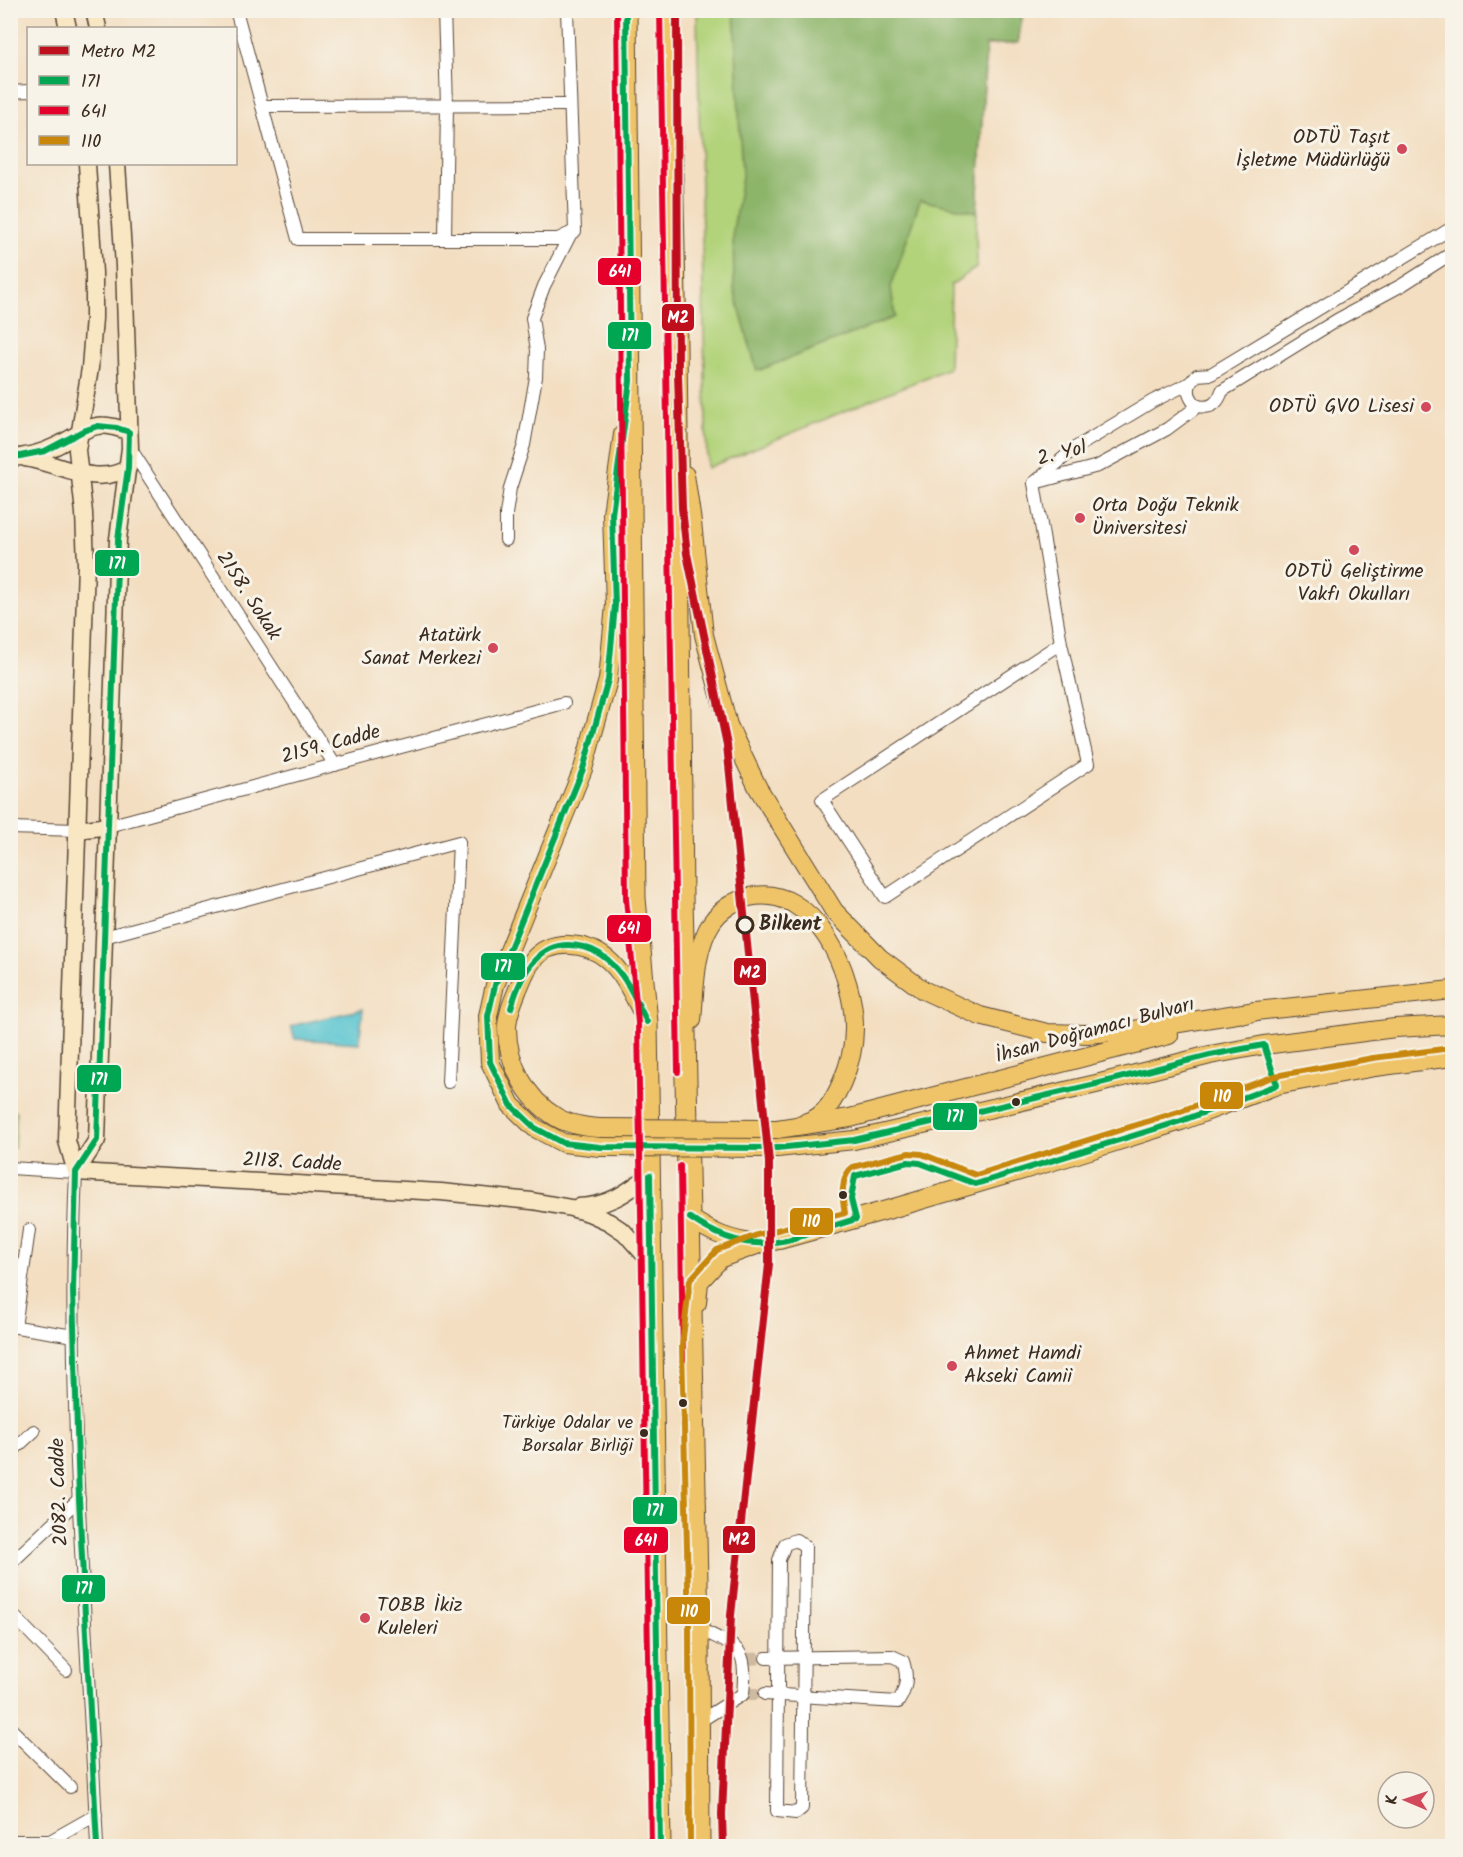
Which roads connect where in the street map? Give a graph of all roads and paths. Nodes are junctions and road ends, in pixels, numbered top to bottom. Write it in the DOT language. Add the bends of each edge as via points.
graph roads {
  1 [pos="64,10"];
  2 [pos="94,10"];
  3 [pos="236,10"];
  4 [pos="444,10"];
  5 [pos="567,10"];
  6 [pos="626,10"];
  7 [pos="669,10"];
  8 [pos="68,27"];
  9 [pos="98,27"];
  10 [pos="27,91"];
  11 [pos="10,92"];
  12 [pos="447,105"];
  13 [pos="570,105"];
  14 [pos="262,106"];
  15 [pos="87,165"];
  16 [pos="117,165"];
  17 [pos="1452,228"];
  18 [pos="571,233"];
  19 [pos="445,239"];
  20 [pos="1452,253"];
  21 [pos="1211,374"];
  22 [pos="630,381"];
  23 [pos="1190,383"];
  24 [pos="1222,391"];
  25 [pos="1198,406"];
  26 [pos="677,426"];
  27 [pos="79,432"];
  28 [pos="129,440"];
  29 [pos="14,458"];
  30 [pos="128,468"];
  31 [pos="79,473"];
  32 [pos="1034,483"];
  33 [pos="506,540"];
  34 [pos="1060,643"];
  35 [pos="564,703"];
  36 [pos="334,765"];
  37 [pos="108,826"];
  38 [pos="10,828"];
  39 [pos="78,830"];
  40 [pos="104,937"];
  41 [pos="74,945"];
  42 [pos="1452,991"];
  43 [pos="1256,1011"];
  44 [pos="647,1022"];
  45 [pos="1452,1025"];
  46 [pos="1452,1057"];
  47 [pos="686,1066"];
  48 [pos="448,1082"];
  49 [pos="777,1129"];
  50 [pos="10,1168"];
  51 [pos="76,1172"];
  52 [pos="650,1175"];
  53 [pos="571,1208"];
  54 [pos="690,1218"];
  55 [pos="29,1230"];
  56 [pos="759,1244"];
  57 [pos="650,1262"];
  58 [pos="13,1327"];
  59 [pos="74,1336"];
  60 [pos="691,1346"];
  61 [pos="34,1431"];
  62 [pos="10,1453"];
  63 [pos="79,1499"];
  64 [pos="10,1564"];
  65 [pos="10,1612"];
  66 [pos="698,1628"];
  67 [pos="804,1657"];
  68 [pos="772,1658"];
  69 [pos="66,1670"];
  70 [pos="771,1695"];
  71 [pos="803,1696"];
  72 [pos="697,1723"];
  73 [pos="10,1728"];
  74 [pos="69,1787"];
  75 [pos="96,1815"];
  76 [pos="10,1840"];
  77 [pos="50,1841"];
  78 [pos="68,1846"];
  79 [pos="97,1846"];
  80 [pos="660,1846"];
  81 [pos="699,1846"];
  1 -- 8 [label="street"];
  2 -- 9 [label="street"];
  3 -- 14 [label="street"];
  4 -- 12 [label="street"];
  5 -- 13 [label="street"];
  6 -- 22 [label="highway"];
  7 -- 26 [label="highway"];
  10 -- 11 [label="street"];
  12 -- 13 [label="street"];
  12 -- 14 [label="street"];
  12 -- 19 [label="street"];
  13 -- 18 [label="street" via="575,231"];
  14 -- 19 [label="street" via="298,239"];
  15 -- 27 [label="street" via="94,318"];
  16 -- 28 [label="street"];
  17 -- 21 [label="street, 2. Yol"];
  18 -- 19 [label="street" via="558,239"];
  18 -- 33 [label="street" via="532,318 536,377 524,445 510,488"];
  20 -- 24 [label="street, 2. Yol"];
  21 -- 23 [label="street, 2. Yol" via="1197,375"];
  21 -- 24 [label="street"];
  22 -- 44 [label="highway" via="634,899"];
  22 -- 45 [label="main road, bridge" via="612,514 615,605 608,680 583,769 495,986 488,1016 490,1062 511,1105 535,1128 562,1143 600,1147 777,1148 854,1140 1210,1055 1395,1028"];
  23 -- 25 [label="street" via="1189,393"];
  23 -- 32 [label="street, 2. Yol" via="1075,448"];
  24 -- 25 [label="street, 2. Yol" via="1215,404"];
  25 -- 32 [label="street, 2. Yol" via="1167,429 1098,466"];
  26 -- 43 [label="main road" via="704,635 728,725 758,788 834,911 855,934 923,990 980,1016 1047,1033 1134,1030"];
  26 -- 47 [label="highway"];
  27 -- 28 [label="street" via="102,425 118,427"];
  27 -- 29 [label="street" via="54,447"];
  27 -- 31 [label="street"];
  28 -- 30 [label="street"];
  28 -- 36 [label="street, 2158. Sokak"];
  29 -- 31 [label="street" via="40,460"];
  30 -- 31 [label="street" via="117,475 101,477"];
  30 -- 37 [label="street" via="118,539"];
  31 -- 39 [label="street" via="86,564"];
  32 -- 34 [label="street"];
  34 -- 34 [label="street" via="1088,764 885,897 822,800"];
  35 -- 36 [label="street, 2159. Cadde"];
  36 -- 37 [label="street, 2159. Cadde"];
  37 -- 39 [label="street"];
  37 -- 40 [label="street"];
  38 -- 39 [label="street"];
  39 -- 41 [label="street"];
  40 -- 41 [label="street"];
  40 -- 48 [label="street" via="459,842"];
  40 -- 51 [label="street" via="97,1140"];
  41 -- 51 [label="street" via="67,1141"];
  42 -- 43 [label="main road, İhsan Doğramacı Bulvarı"];
  43 -- 49 [label="main road, İhsan Doğramacı Bulvarı" via="850,1118"];
  44 -- 49 [label="main road, bridge" via="607,959 577,944 554,945 533,960 515,995 507,1027 511,1061 532,1097 556,1117 582,1127"];
  44 -- 52 [label="highway"];
  46 -- 56 [label="main road" via="1277,1085 1077,1154"];
  47 -- 49 [label="main road" via="699,960 712,923 741,899 768,896 794,903 825,935 838,957 848,982 854,1029 851,1055 828,1107 815,1120"];
  47 -- 54 [label="highway"];
  50 -- 51 [label="street, 2118. Cadde"];
  51 -- 53 [label="street, 2118. Cadde" via="441,1192"];
  51 -- 59 [label="street, 2082. Cadde"];
  52 -- 53 [label="street" via="610,1202"];
  52 -- 57 [label="highway"];
  53 -- 57 [label="street" via="590,1213 624,1232"];
  54 -- 56 [label="main road" via="725,1238"];
  54 -- 60 [label="highway"];
  55 -- 58 [label="street"];
  56 -- 60 [label="main road" via="721,1258 699,1282"];
  57 -- 80 [label="highway"];
  58 -- 59 [label="street"];
  59 -- 63 [label="street, 2082. Cadde"];
  60 -- 66 [label="highway"];
  61 -- 62 [label="street"];
  63 -- 64 [label="street"];
  63 -- 75 [label="street, 2082. Cadde"];
  65 -- 69 [label="street"];
  66 -- 72 [label="highway"];
  66 -- 72 [label="street" via="739,1650 745,1659 745,1694"];
  67 -- 68 [label="street"];
  67 -- 68 [label="street" via="805,1546 796,1540 785,1544 779,1560"];
  67 -- 71 [label="street"];
  67 -- 71 [label="street" via="892,1656 903,1662 906,1689 898,1702"];
  68 -- 70 [label="street"];
  70 -- 71 [label="street"];
  70 -- 71 [label="street" via="777,1811 796,1813 802,1808"];
  72 -- 81 [label="highway"];
  73 -- 74 [label="street"];
  75 -- 77 [label="street"];
  75 -- 79 [label="street, 2082. Cadde"];
  76 -- 77 [label="street"];
  77 -- 78 [label="street"];
}
